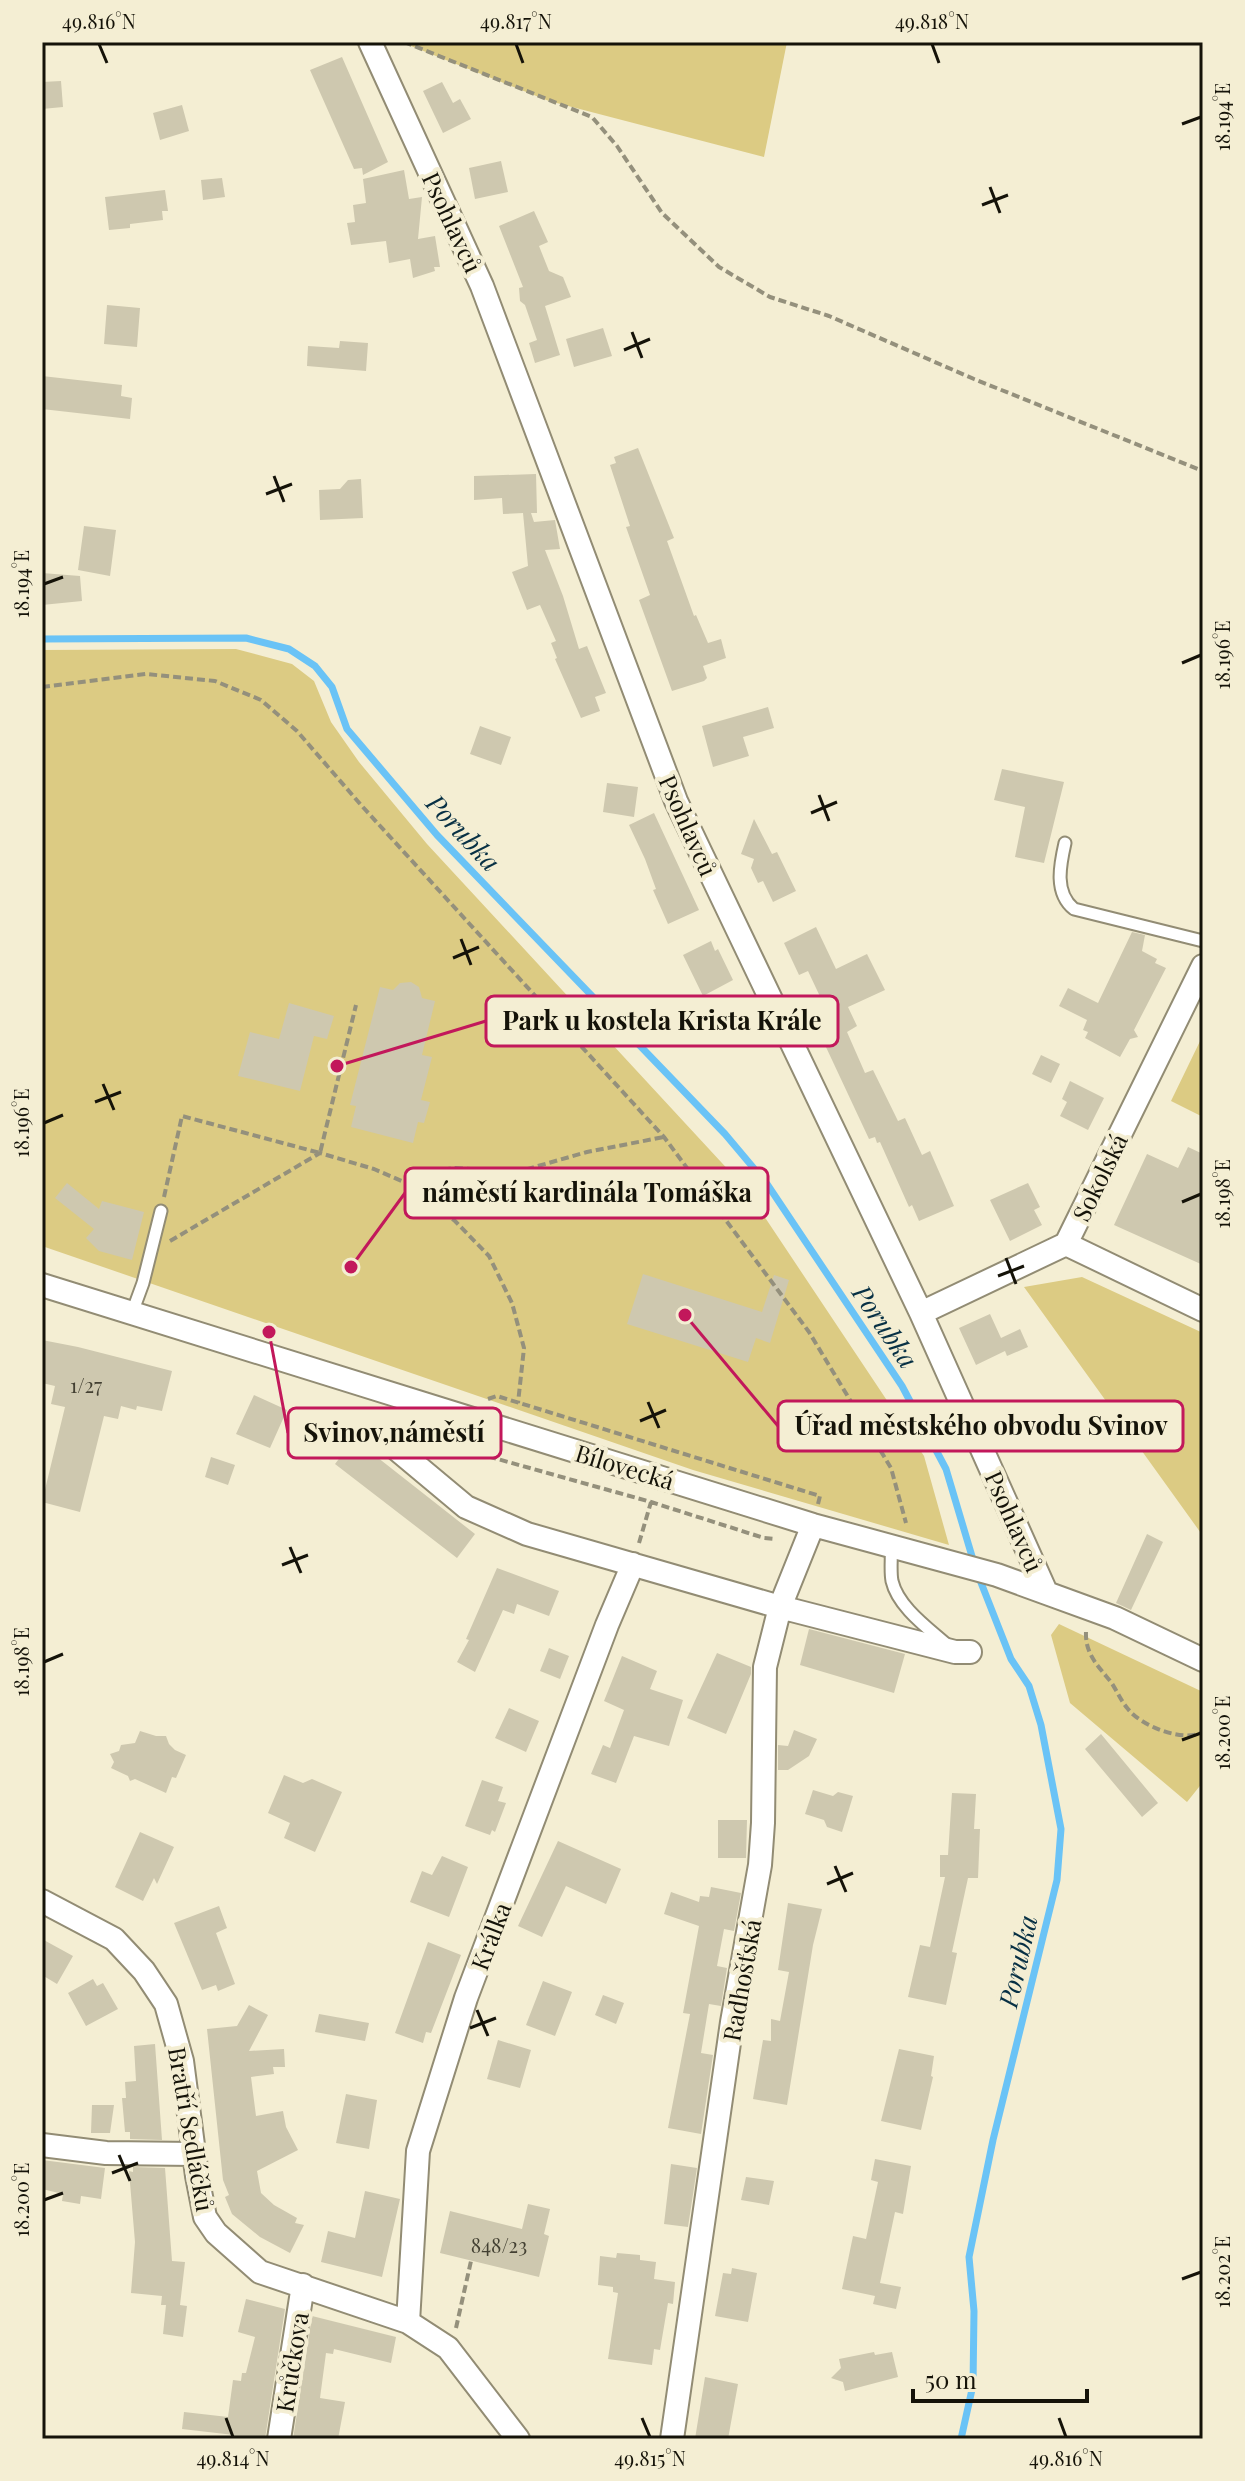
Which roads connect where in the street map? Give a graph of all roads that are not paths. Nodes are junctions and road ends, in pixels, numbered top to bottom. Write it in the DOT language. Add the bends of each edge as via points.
graph roads {
  1 [pos="370,42"];
  2 [pos="1065,843"];
  3 [pos="1203,941"];
  4 [pos="1203,966"];
  5 [pos="161,1211"];
  6 [pos="1066,1244"];
  7 [pos="44,1287"];
  8 [pos="1203,1310"];
  9 [pos="132,1313"];
  10 [pos="921,1313"];
  11 [pos="363,1421"];
  12 [pos="810,1532"];
  13 [pos="891,1547"];
  14 [pos="633,1564"];
  15 [pos="1046,1592"];
  16 [pos="780,1607"];
  17 [pos="962,1652"];
  18 [pos="1203,1660"];
  19 [pos="42,1901"];
  20 [pos="42,2145"];
  21 [pos="195,2154"];
  22 [pos="303,2285"];
  23 [pos="408,2322"];
  24 [pos="279,2439"];
  25 [pos="518,2439"];
  26 [pos="672,2439"];
  1 -- 10 [label="street, Psohlavců" via="482,286 676,801"];
  2 -- 3 [label="lane" via="1059,877 1074,909"];
  4 -- 6 [label="street, Sokolská"];
  5 -- 9 [label="lane"];
  6 -- 8 [label="street"];
  6 -- 10 [label="street, Sokolská"];
  7 -- 9 [label="street, Bílovecká"];
  9 -- 12 [label="street, Bílovecká"];
  10 -- 15 [label="street, Psohlavců"];
  11 -- 14 [label="street" via="466,1507 527,1534"];
  12 -- 13 [label="street, Bílovecká"];
  12 -- 16 [label="street, Radhošťská"];
  13 -- 15 [label="street, Bílovecká"];
  13 -- 17 [label="lane" via="898,1595 928,1628"];
  14 -- 16 [label="street"];
  14 -- 23 [label="street, Králka" via="466,1998 418,2151"];
  15 -- 18 [label="street, Bílovecká"];
  16 -- 17 [label="street"];
  16 -- 26 [label="street, Radhošťská" via="765,1667 760,1865"];
  19 -- 21 [label="street, Bratří Sedláčků" via="114,1939 166,2004 182,2061"];
  20 -- 21 [label="street" via="106,2153"];
  21 -- 22 [label="street, Bratří Sedláčků" via="205,2217 216,2233 260,2272"];
  22 -- 23 [label="street, Bratří Sedláčků"];
  22 -- 24 [label="street, Krůčkova"];
  23 -- 25 [label="street, Bratří Sedláčků" via="448,2348"];
}
